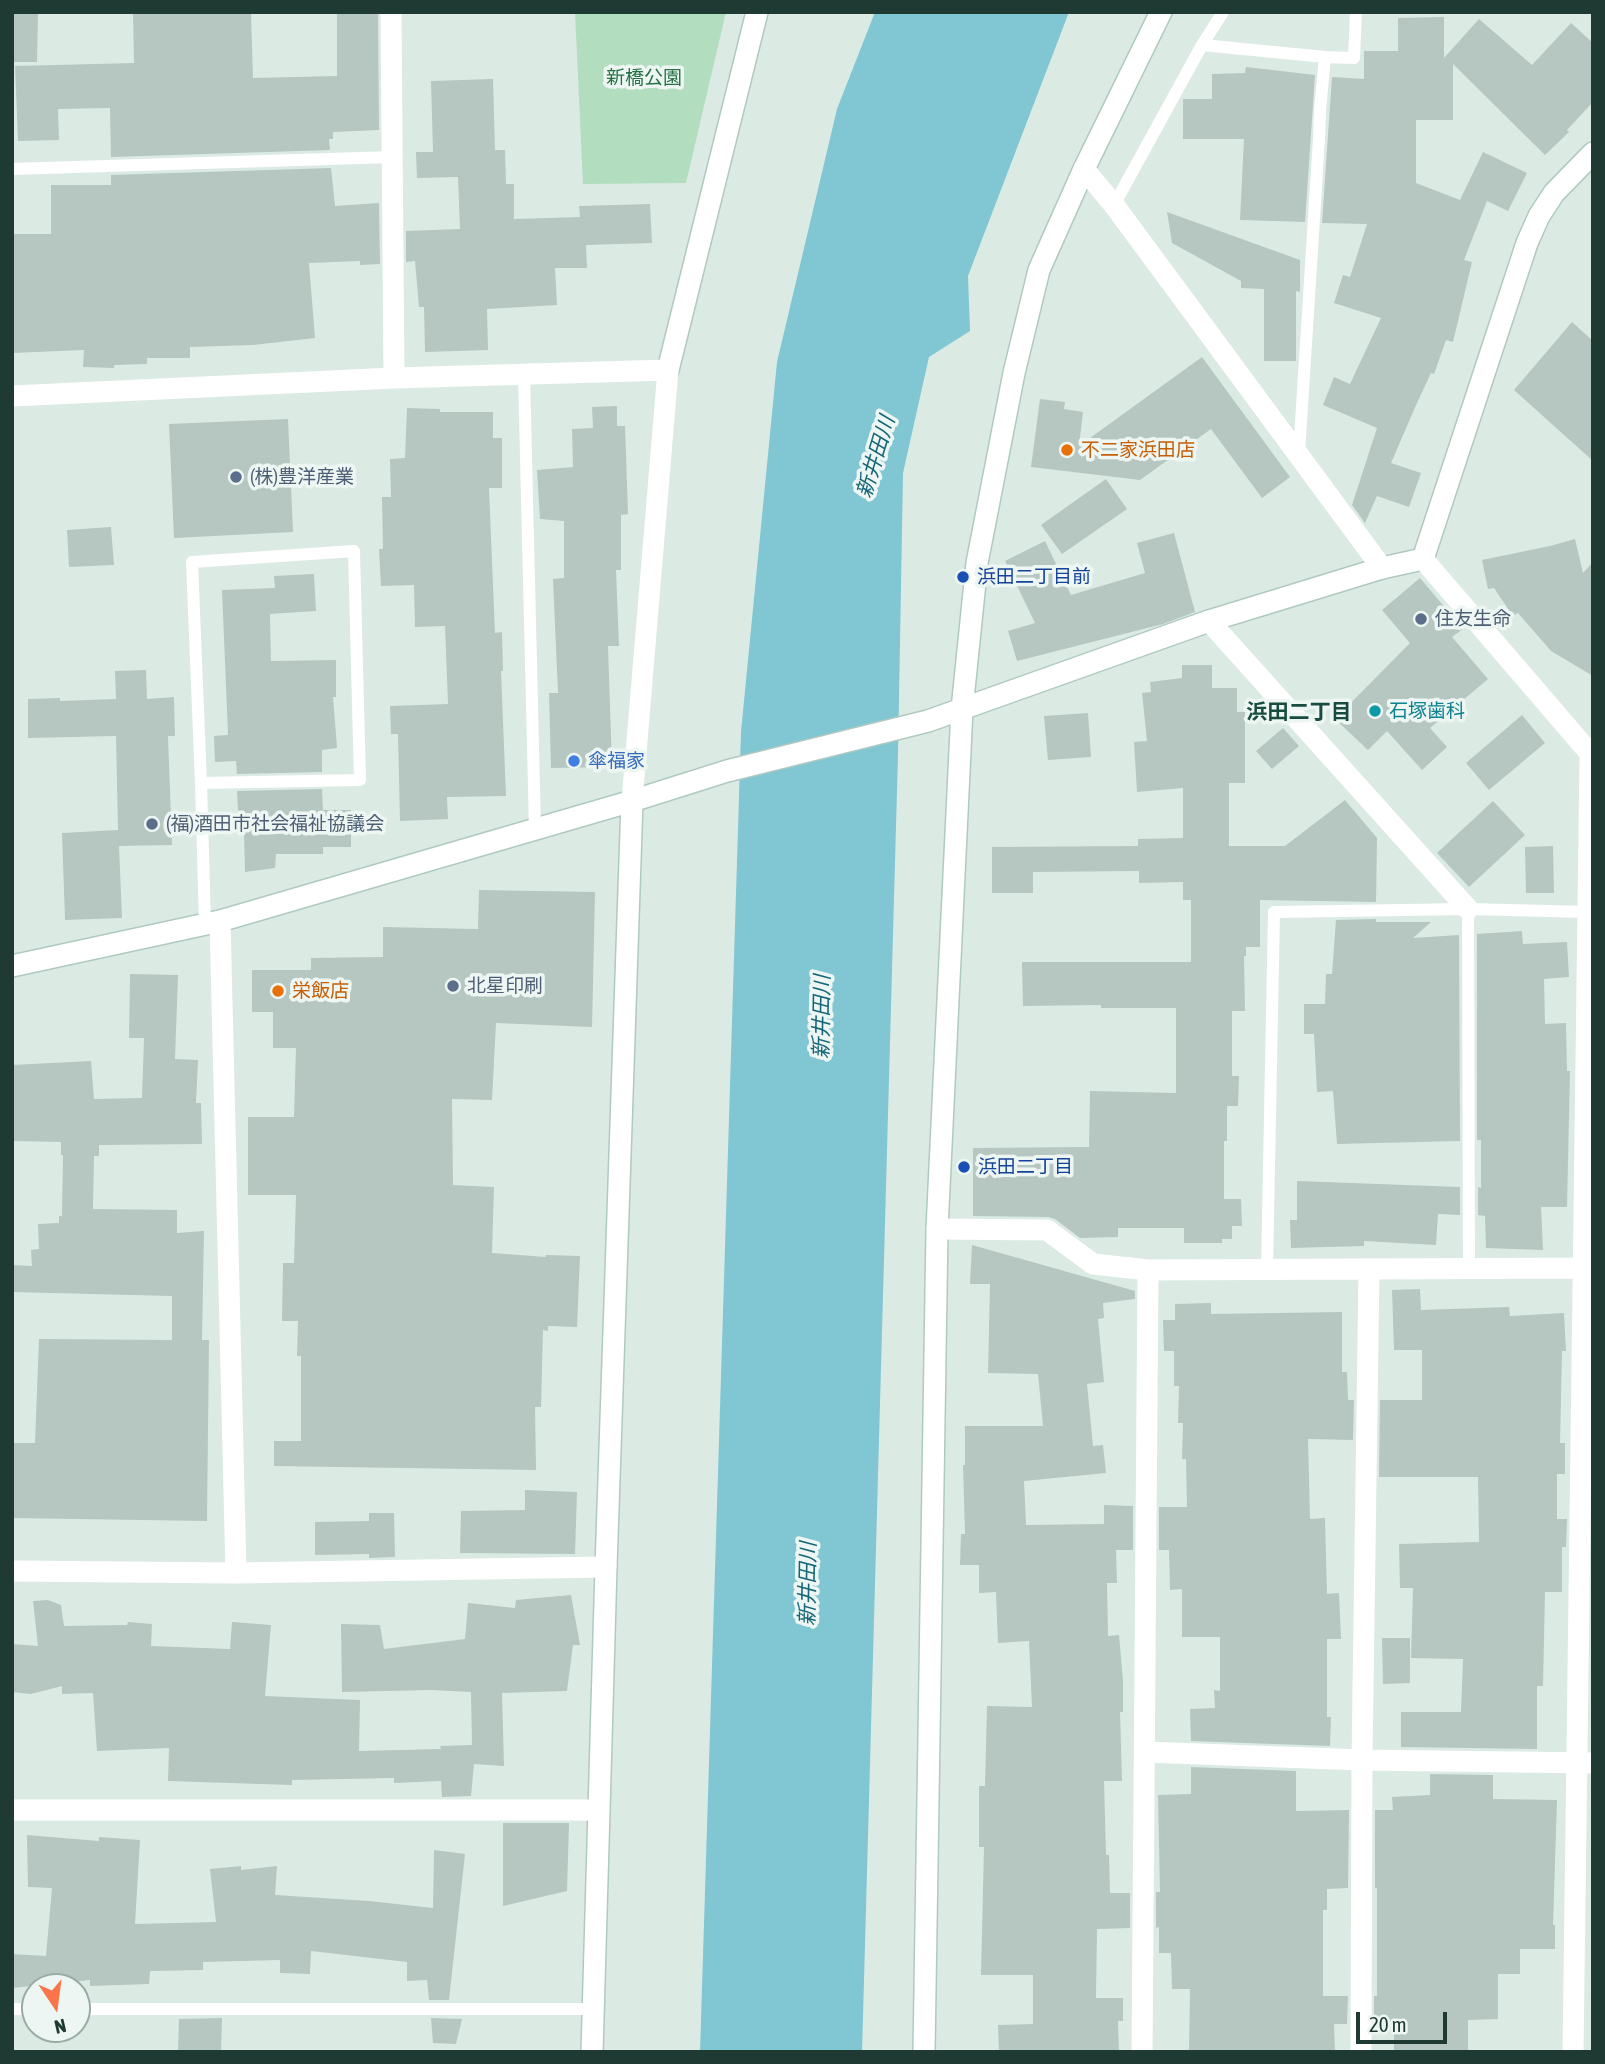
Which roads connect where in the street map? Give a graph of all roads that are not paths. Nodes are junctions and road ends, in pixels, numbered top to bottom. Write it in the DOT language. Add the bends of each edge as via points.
graph roads {
  1 [pos="391,12"];
  2 [pos="757,12"];
  3 [pos="1161,12"];
  4 [pos="1223,12"];
  5 [pos="1356,12"];
  6 [pos="1202,45"];
  7 [pos="1325,57"];
  8 [pos="1593,153"];
  9 [pos="392,157"];
  10 [pos="12,169"];
  11 [pos="1084,169"];
  12 [pos="1114,205"];
  13 [pos="668,370"];
  14 [pos="524,374"];
  15 [pos="394,378"];
  16 [pos="12,396"];
  17 [pos="1299,457"];
  18 [pos="1423,559"];
  19 [pos="1382,568"];
  20 [pos="1209,621"];
  21 [pos="962,709"];
  22 [pos="1592,756"];
  23 [pos="201,783"];
  24 [pos="632,801"];
  25 [pos="535,829"];
  26 [pos="1468,909"];
  27 [pos="1588,912"];
  28 [pos="212,922"];
  29 [pos="12,966"];
  30 [pos="937,1229"];
  31 [pos="1588,1268"];
  32 [pos="1266,1269"];
  33 [pos="1369,1269"];
  34 [pos="1469,1269"];
  35 [pos="1148,1270"];
  36 [pos="606,1567"];
  37 [pos="12,1571"];
  38 [pos="236,1573"];
  39 [pos="1145,1752"];
  40 [pos="1362,1760"];
  41 [pos="1585,1763"];
  42 [pos="12,1810"];
  43 [pos="599,1811"];
  44 [pos="91,2009"];
  45 [pos="593,2009"];
  46 [pos="592,2052"];
  47 [pos="924,2052"];
  48 [pos="1142,2052"];
  49 [pos="1361,2052"];
  50 [pos="1573,2052"];
  1 -- 9 [label="street"];
  2 -- 13 [label="street"];
  3 -- 11 [label="street"];
  4 -- 6 [label="lane"];
  5 -- 7 [label="lane" via="1354,58"];
  6 -- 7 [label="lane"];
  6 -- 12 [label="lane"];
  7 -- 17 [label="lane"];
  8 -- 18 [label="street" via="1554,193 1527,243"];
  9 -- 10 [label="lane"];
  9 -- 15 [label="street"];
  11 -- 12 [label="street"];
  11 -- 21 [label="street" via="1039,270 1014,373 977,563"];
  12 -- 17 [label="street"];
  13 -- 14 [label="street"];
  13 -- 24 [label="street"];
  14 -- 15 [label="street"];
  14 -- 25 [label="lane"];
  15 -- 16 [label="street"];
  17 -- 19 [label="street"];
  18 -- 19 [label="street"];
  18 -- 22 [label="street"];
  19 -- 20 [label="street"];
  20 -- 21 [label="street"];
  20 -- 26 [label="street"];
  21 -- 24 [label="street"];
  21 -- 30 [label="street"];
  22 -- 27 [label="street"];
  23 -- 23 [label="lane" via="192,562 354,551 360,780"];
  23 -- 28 [label="lane"];
  24 -- 25 [label="street"];
  24 -- 36 [label="street"];
  25 -- 28 [label="street"];
  26 -- 27 [label="lane"];
  26 -- 32 [label="lane" via="1274,912"];
  26 -- 34 [label="lane"];
  27 -- 31 [label="street"];
  28 -- 29 [label="street"];
  28 -- 38 [label="street"];
  30 -- 35 [label="street" via="1047,1230 1094,1264"];
  30 -- 47 [label="street"];
  31 -- 34 [label="street"];
  31 -- 41 [label="street"];
  32 -- 33 [label="street"];
  32 -- 35 [label="street"];
  33 -- 34 [label="street"];
  33 -- 40 [label="street"];
  35 -- 39 [label="street"];
  36 -- 38 [label="street"];
  36 -- 43 [label="street"];
  37 -- 38 [label="street"];
  39 -- 40 [label="street"];
  39 -- 48 [label="street"];
  40 -- 41 [label="street"];
  40 -- 49 [label="street"];
  41 -- 50 [label="street"];
  42 -- 43 [label="street"];
  43 -- 45 [label="street"];
  44 -- 45 [label="lane"];
  45 -- 46 [label="street"];
}
